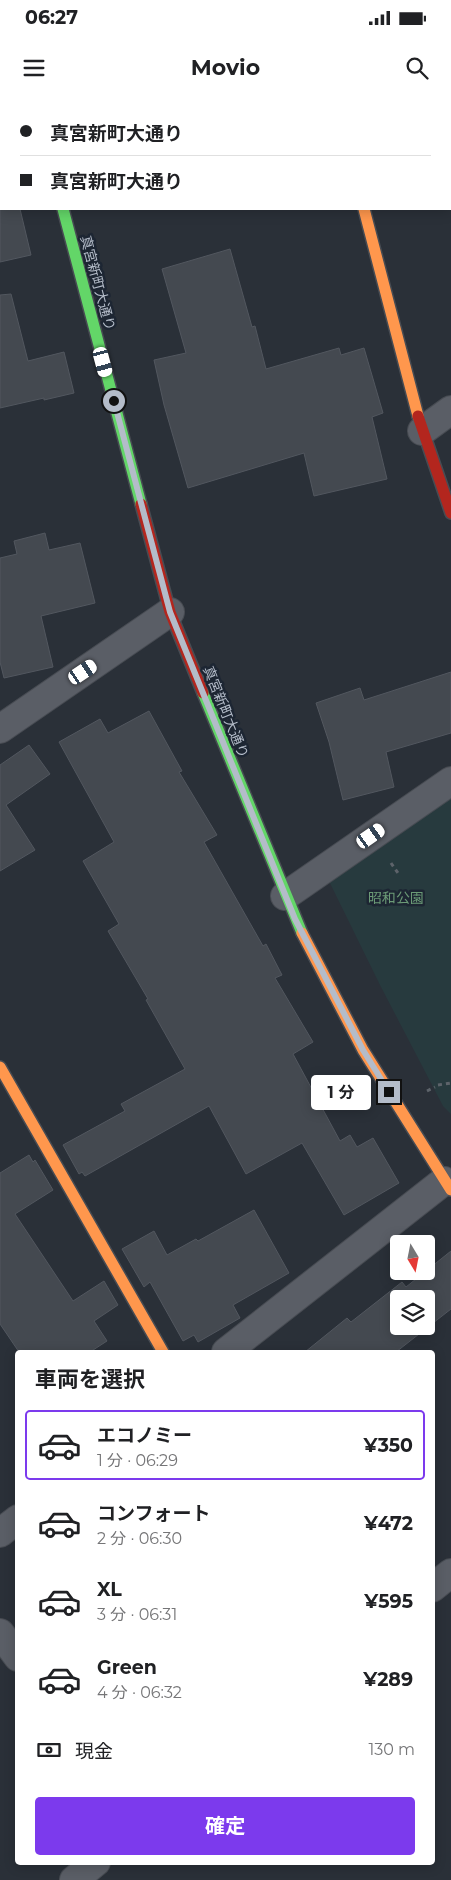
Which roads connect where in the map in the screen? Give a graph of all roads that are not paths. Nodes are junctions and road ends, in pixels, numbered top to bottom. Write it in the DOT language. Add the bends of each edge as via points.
graph roads {
  1 [pos="62,210"];
  2 [pos="364,210"];
  3 [pos="451,410"];
  4 [pos="422,431"];
  5 [pos="451,512"];
  6 [pos="170,612"];
  7 [pos="0,729"];
  8 [pos="451,781"];
  9 [pos="285,896"];
  10 [pos="0,1067"];
  11 [pos="448,1185"];
  12 [pos="162,1350"];
  13 [pos="229,1350"];
  14 [pos="15,1521"];
  15 [pos="0,1533"];
  16 [pos="451,1573"];
  17 [pos="435,1586"];
  18 [pos="0,1633"];
  19 [pos="15,1653"];
  20 [pos="92,1865"];
  21 [pos="74,1880"];
  1 -- 6 [label="street, 真宮新町大通り"];
  2 -- 4 [label="street"];
  3 -- 4 [label="street"];
  4 -- 5 [label="street"];
  6 -- 7 [label="street"];
  6 -- 9 [label="street, 真宮新町大通り"];
  8 -- 9 [label="street"];
  9 -- 11 [label="street, 真宮新町大通り" via="363,1050"];
  10 -- 12 [label="street"];
  11 -- 13 [label="street"];
  14 -- 15 [label="street"];
  16 -- 17 [label="street"];
  18 -- 19 [label="street"];
  20 -- 21 [label="street"];
}
